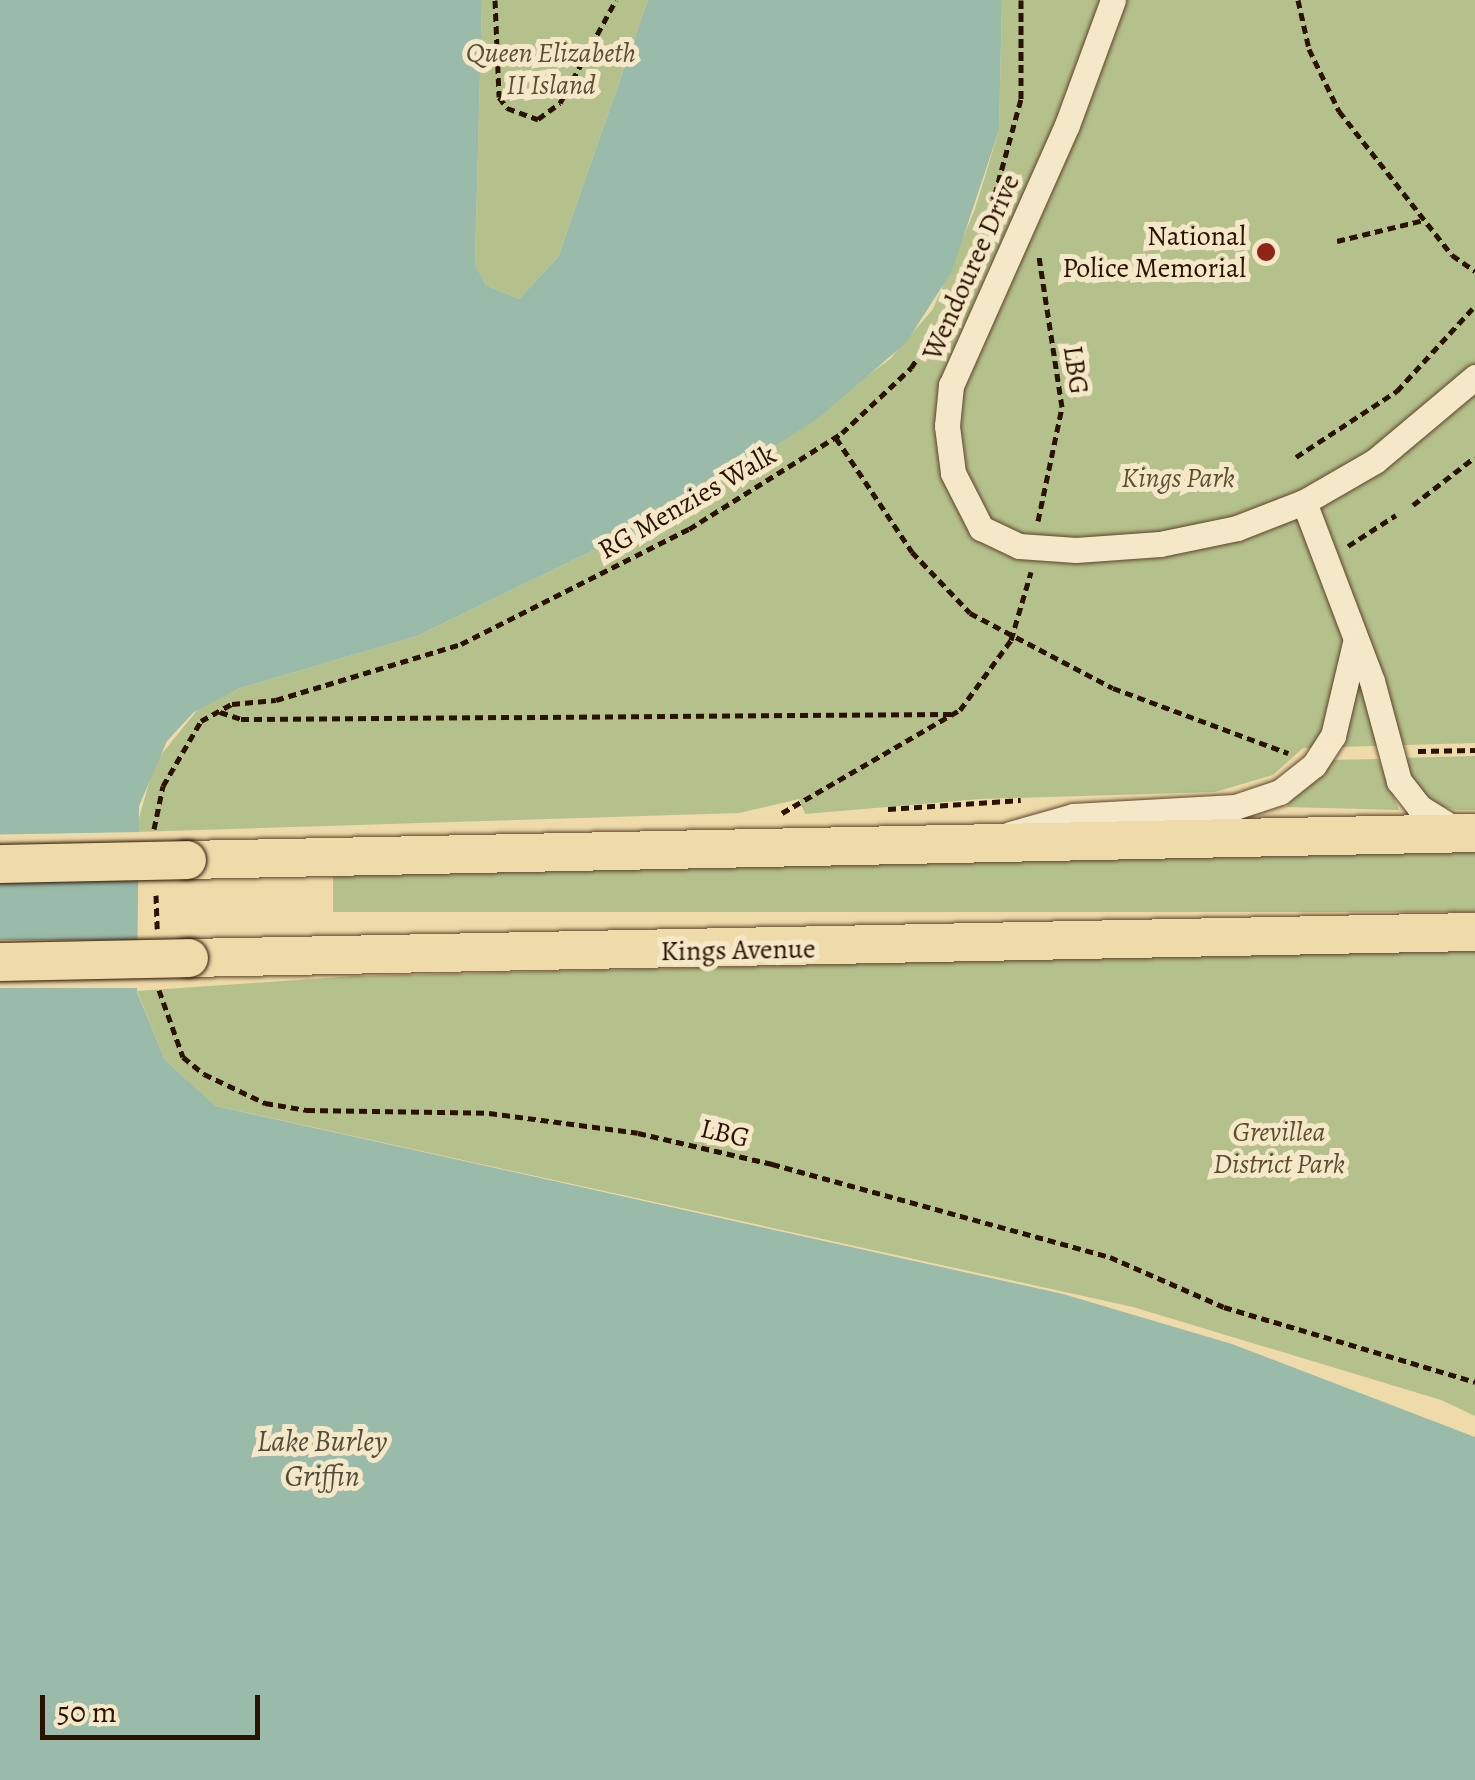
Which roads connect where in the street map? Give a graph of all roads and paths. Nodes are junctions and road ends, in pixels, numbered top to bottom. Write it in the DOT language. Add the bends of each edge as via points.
graph roads {
  1 [pos="495,0"];
  2 [pos="616,0"];
  3 [pos="1021,0"];
  4 [pos="1113,0"];
  5 [pos="1298,0"];
  6 [pos="1424,220"];
  7 [pos="1337,241"];
  8 [pos="1039,254"];
  9 [pos="976,258"];
  10 [pos="1475,271"];
  11 [pos="963,286"];
  12 [pos="1475,306"];
  13 [pos="1475,377"];
  14 [pos="836,437"];
  15 [pos="1296,457"];
  16 [pos="1475,458"];
  17 [pos="1304,502"];
  18 [pos="1413,505"];
  19 [pos="1396,515"];
  20 [pos="1036,534"];
  21 [pos="1328,559"];
  22 [pos="1034,563"];
  23 [pos="1011,640"];
  24 [pos="1355,642"];
  25 [pos="218,712"];
  26 [pos="956,714"];
  27 [pos="1475,750"];
  28 [pos="1400,752"];
  29 [pos="1299,755"];
  30 [pos="771,816"];
  31 [pos="1469,834"];
  32 [pos="976,846"];
  33 [pos="171,853"];
  34 [pos="0,864"];
  35 [pos="156,886"];
  36 [pos="1475,932"];
  37 [pos="173,952"];
  38 [pos="0,962"];
  39 [pos="159,985"];
  40 [pos="1475,1382"];
  1 -- 2 [label="path" via="499,97 507,108 538,119 560,102"];
  3 -- 9 [label="path" via="1021,98"];
  4 -- 17 [label="street, Wendouree Drive" via="1060,140 951,386 947,435 958,490 972,518 996,539 1050,549 1186,540"];
  5 -- 6 [label="path" via="1309,49 1333,102"];
  6 -- 7 [label="path"];
  6 -- 10 [label="path"];
  8 -- 20 [label="path, LBG" via="1062,414"];
  11 -- 14 [label="path, RG Menzies Walk" via="911,368"];
  12 -- 15 [label="path" via="1397,390"];
  13 -- 17 [label="street, Wendouree Drive" via="1397,446"];
  14 -- 23 [label="path" via="939,584"];
  14 -- 25 [label="path, RG Menzies Walk" via="688,529 460,644"];
  16 -- 18 [label="path"];
  17 -- 21 [label="street"];
  19 -- 21 [label="path"];
  21 -- 24 [label="street"];
  22 -- 23 [label="path"];
  23 -- 26 [label="path"];
  23 -- 29 [label="path" via="1163,708"];
  24 -- 31 [label="street" via="1402,786 1419,806"];
  24 -- 32 [label="street" via="1333,736 1314,765 1280,792 1235,807 1073,816"];
  25 -- 26 [label="path" via="242,719"];
  25 -- 33 [label="path" via="201,721 172,768 154,826"];
  26 -- 30 [label="path" via="821,796"];
  27 -- 28 [label="path"];
  31 -- 32 [label="main road"];
  32 -- 33 [label="main road"];
  33 -- 34 [label="main road, bridge"];
  35 -- 37 [label="path"];
  36 -- 37 [label="main road, Kings Avenue"];
  37 -- 38 [label="main road, Kings Avenue, bridge"];
  39 -- 40 [label="path, LBG" via="160,1005 183,1057 265,1103 307,1110 489,1113 676,1142 1110,1257 1224,1308"];
}
